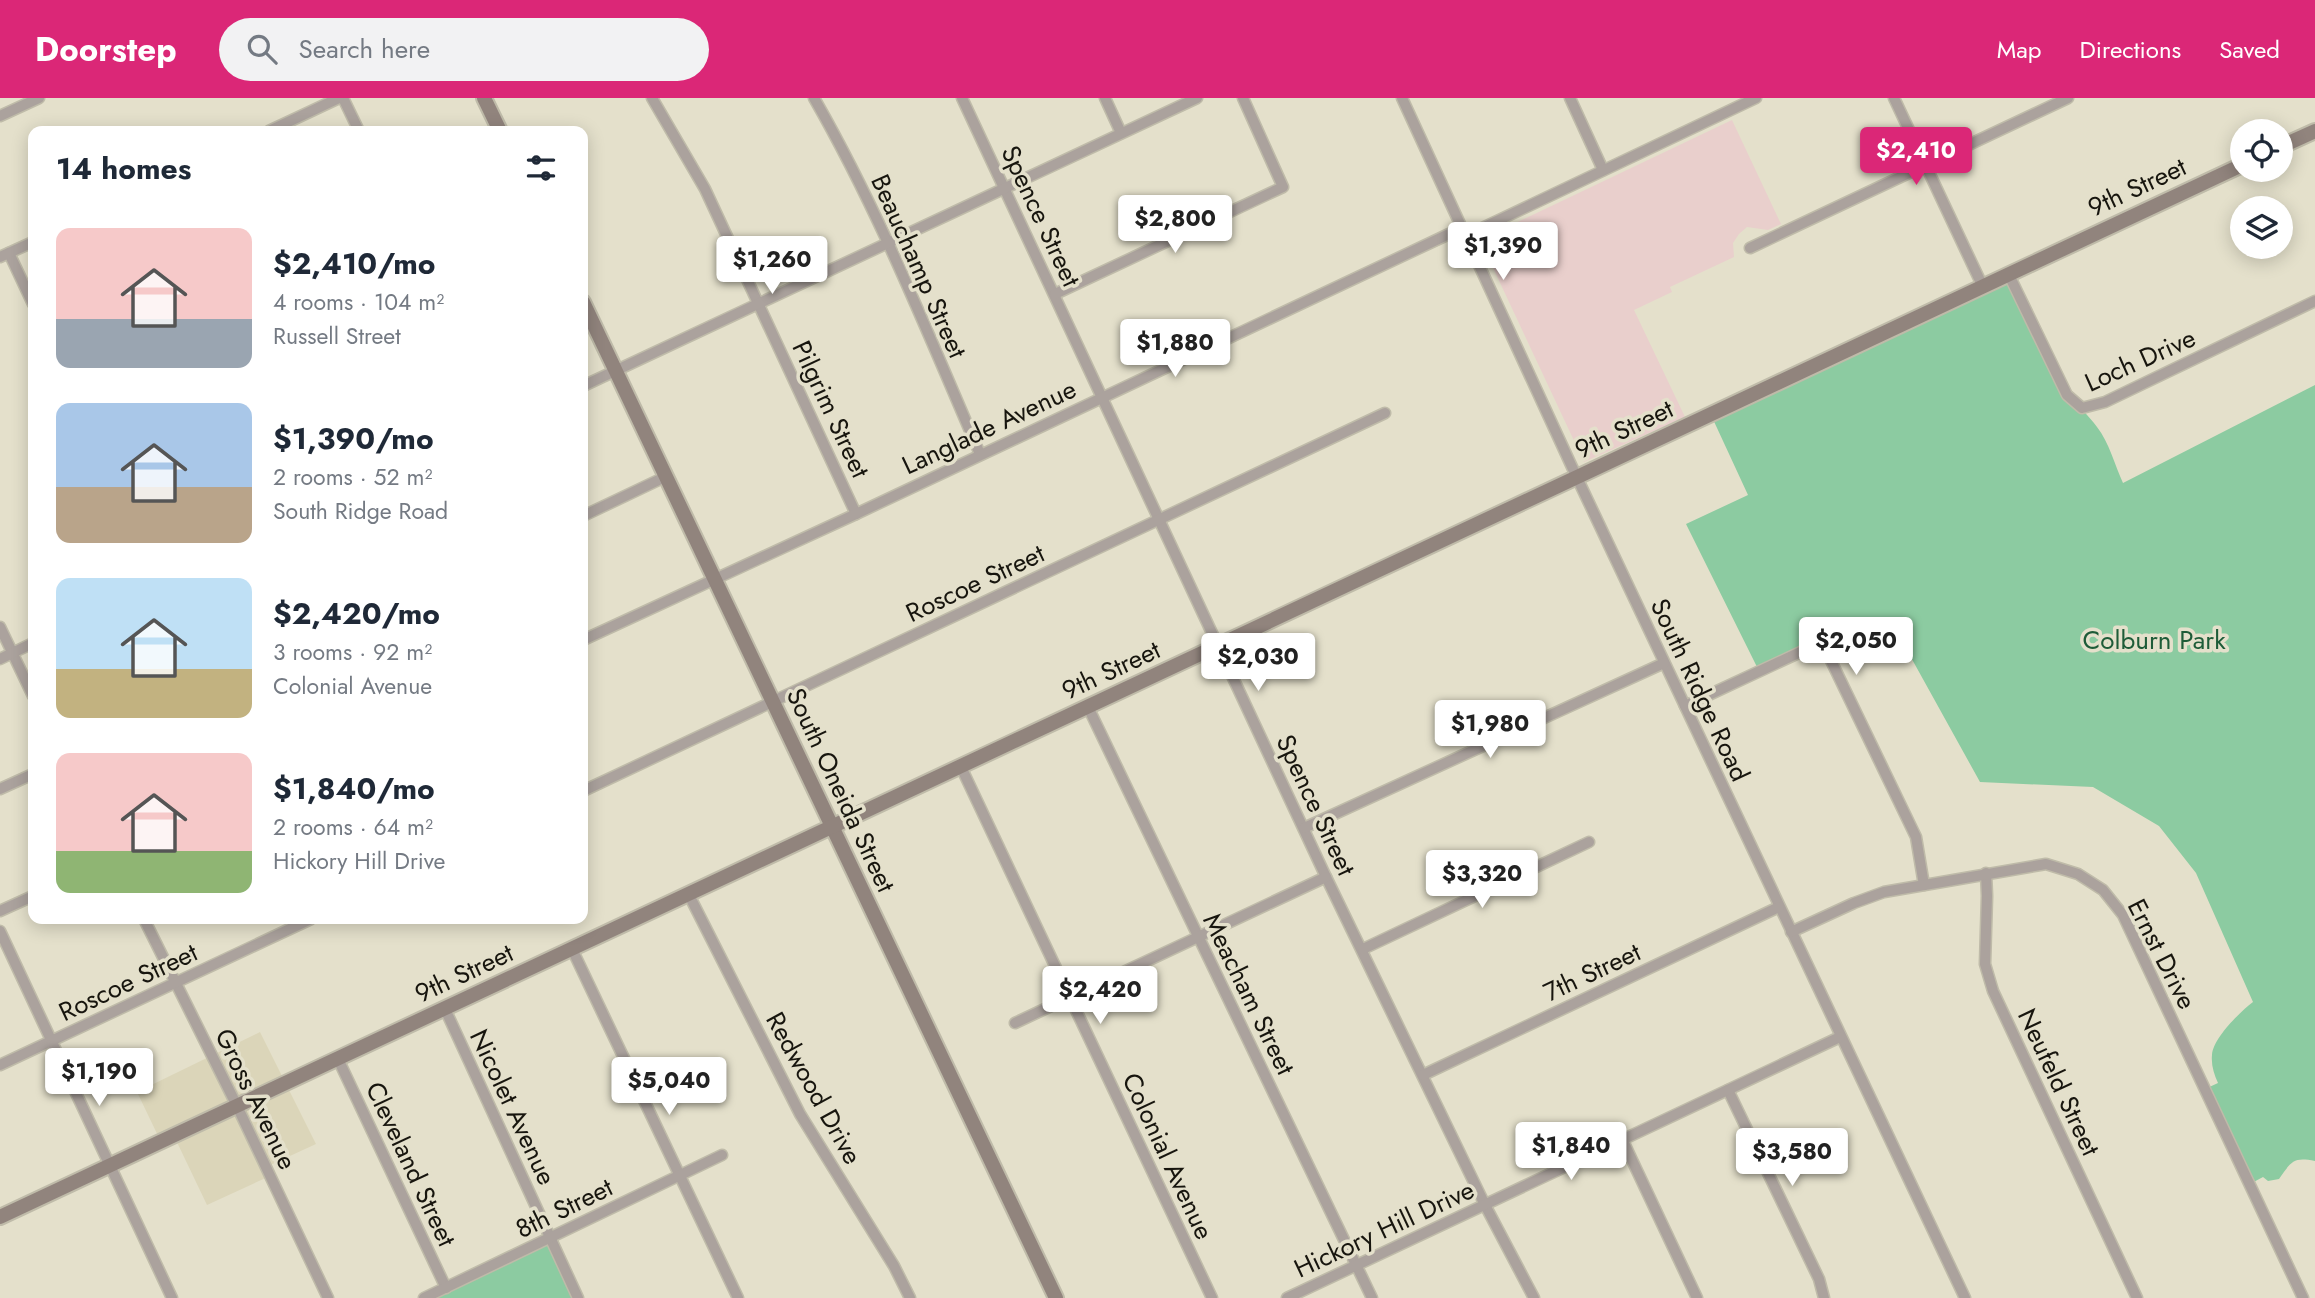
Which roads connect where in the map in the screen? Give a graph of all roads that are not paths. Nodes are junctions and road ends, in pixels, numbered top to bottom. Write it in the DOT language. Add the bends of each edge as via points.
graph roads {
  1 [pos="39,98"];
  2 [pos="341,98"];
  3 [pos="484,98"];
  4 [pos="652,98"];
  5 [pos="814,98"];
  6 [pos="962,98"];
  7 [pos="1105,98"];
  8 [pos="1197,98"];
  9 [pos="1243,98"];
  10 [pos="1402,98"];
  11 [pos="1570,98"];
  12 [pos="1756,98"];
  13 [pos="1894,98"];
  14 [pos="2068,98"];
  15 [pos="0,117"];
  16 [pos="280,126"];
  17 [pos="356,126"];
  18 [pos="498,126"];
  19 [pos="2315,131"];
  20 [pos="1121,133"];
  21 [pos="2293,141"];
  22 [pos="1925,165"];
  23 [pos="1603,170"];
  24 [pos="2230,171"];
  25 [pos="1005,188"];
  26 [pos="1463,232"];
  27 [pos="888,243"];
  28 [pos="28,244"];
  29 [pos="1750,248"];
  30 [pos="5,255"];
  31 [pos="2009,275"];
  32 [pos="1983,287"];
  33 [pos="1055,294"];
  34 [pos="28,295"];
  35 [pos="2315,301"];
  36 [pos="759,304"];
  37 [pos="588,312"];
  38 [pos="616,370"];
  39 [pos="588,384"];
  40 [pos="1102,396"];
  41 [pos="1385,413"];
  42 [pos="980,454"];
  43 [pos="667,476"];
  44 [pos="1577,478"];
  45 [pos="588,514"];
  46 [pos="856,514"];
  47 [pos="1160,520"];
  48 [pos="716,578"];
  49 [pos="0,627"];
  50 [pos="588,638"];
  51 [pos="28,645"];
  52 [pos="1219,646"];
  53 [pos="12,653"];
  54 [pos="0,659"];
  55 [pos="1664,663"];
  56 [pos="28,686"];
  57 [pos="773,702"];
  58 [pos="1685,706"];
  59 [pos="1088,708"];
  60 [pos="961,767"];
  61 [pos="28,776"];
  62 [pos="0,789"];
  63 [pos="588,789"];
  64 [pos="831,828"];
  65 [pos="1304,828"];
  66 [pos="1589,842"];
  67 [pos="1986,873"];
  68 [pos="1326,877"];
  69 [pos="1924,885"];
  70 [pos="689,895"];
  71 [pos="28,898"];
  72 [pos="1779,907"];
  73 [pos="0,911"];
  74 [pos="147,924"];
  75 [pos="300,924"];
  76 [pos="0,931"];
  77 [pos="1791,932"];
  78 [pos="1198,936"];
  79 [pos="572,949"];
  80 [pos="1363,949"];
  81 [pos="176,982"];
  82 [pos="1070,997"];
  83 [pos="445,1009"];
  84 [pos="1015,1023"];
  85 [pos="1840,1037"];
  86 [pos="51,1041"];
  87 [pos="338,1059"];
  88 [pos="0,1065"];
  89 [pos="1423,1075"];
  90 [pos="1728,1090"];
  91 [pos="237,1106"];
  92 [pos="1623,1141"];
  93 [pos="722,1155"];
  94 [pos="109,1166"];
  95 [pos="679,1175"];
  96 [pos="1485,1205"];
  97 [pos="0,1217"];
  98 [pos="550,1238"];
  99 [pos="1357,1265"];
  100 [pos="446,1288"];
  101 [pos="172,1298"];
  102 [pos="328,1298"];
  103 [pos="424,1298"];
  104 [pos="578,1298"];
  105 [pos="738,1298"];
  106 [pos="910,1298"];
  107 [pos="1056,1298"];
  108 [pos="1212,1298"];
  109 [pos="1287,1298"];
  110 [pos="1372,1298"];
  111 [pos="1534,1298"];
  112 [pos="1697,1298"];
  113 [pos="1824,1298"];
  114 [pos="1965,1298"];
  115 [pos="2137,1298"];
  116 [pos="2303,1298"];
  1 -- 15 [label="street"];
  2 -- 16 [label="street"];
  2 -- 17 [label="street"];
  3 -- 18 [label="street"];
  4 -- 36 [label="street, Pilgrim Street" via="705,188"];
  5 -- 27 [label="street, Beauchamp Street"];
  6 -- 25 [label="street, Spence Street"];
  7 -- 20 [label="street"];
  8 -- 20 [label="street"];
  9 -- 33 [label="street" via="1283,187"];
  10 -- 26 [label="street, South Ridge Road"];
  11 -- 23 [label="street"];
  12 -- 23 [label="street, Langlade Avenue"];
  13 -- 22 [label="street"];
  14 -- 22 [label="street"];
  19 -- 21 [label="street"];
  20 -- 25 [label="street"];
  22 -- 29 [label="street"];
  22 -- 32 [label="street"];
  23 -- 26 [label="street, Langlade Avenue" via="1480,229"];
  24 -- 31 [label="street, 9th Street"];
  25 -- 27 [label="street"];
  25 -- 33 [label="street, Spence Street"];
  26 -- 40 [label="street, Langlade Avenue" via="1449,234"];
  26 -- 44 [label="street, South Ridge Road"];
  27 -- 36 [label="street"];
  27 -- 42 [label="street, Beauchamp Street"];
  28 -- 30 [label="street"];
  30 -- 34 [label="street"];
  31 -- 32 [label="street, 9th Street"];
  31 -- 35 [label="street, Loch Drive" via="2067,395 2082,408 2105,402"];
  32 -- 44 [label="street, 9th Street"];
  33 -- 40 [label="street, Spence Street"];
  36 -- 38 [label="street"];
  36 -- 46 [label="street, Pilgrim Street"];
  37 -- 38 [label="street, South Oneida Street"];
  38 -- 39 [label="street"];
  38 -- 43 [label="street, South Oneida Street"];
  40 -- 42 [label="street, Langlade Avenue"];
  40 -- 47 [label="street, Spence Street"];
  41 -- 47 [label="street, Roscoe Street"];
  42 -- 46 [label="street, Langlade Avenue"];
  43 -- 45 [label="street"];
  43 -- 48 [label="street, South Oneida Street"];
  44 -- 52 [label="street, 9th Street"];
  44 -- 55 [label="street, South Ridge Road"];
  46 -- 48 [label="street, Langlade Avenue"];
  47 -- 52 [label="street, Spence Street"];
  47 -- 57 [label="street, Roscoe Street"];
  48 -- 50 [label="street, Langlade Avenue"];
  48 -- 57 [label="street, South Oneida Street"];
  49 -- 53 [label="street"];
  51 -- 53 [label="street"];
  52 -- 59 [label="street, 9th Street"];
  52 -- 65 [label="street, Spence Street"];
  53 -- 54 [label="street"];
  53 -- 56 [label="street"];
  55 -- 58 [label="street, South Ridge Road"];
  55 -- 65 [label="street"];
  57 -- 63 [label="street, Roscoe Street"];
  57 -- 64 [label="street, South Oneida Street"];
  58 -- 69 [label="street" via="1822,642 1916,837"];
  58 -- 72 [label="street, South Ridge Road"];
  59 -- 60 [label="street, 9th Street"];
  59 -- 78 [label="street, Meacham Street"];
  60 -- 64 [label="street, 9th Street"];
  60 -- 82 [label="street, Colonial Avenue"];
  61 -- 62 [label="street"];
  64 -- 70 [label="street, 9th Street"];
  64 -- 107 [label="street, South Oneida Street"];
  65 -- 68 [label="street, Spence Street"];
  66 -- 80 [label="street"];
  67 -- 69 [label="street, Ernst Drive"];
  67 -- 115 [label="street, Neufeld Street" via="1985,964 1993,991"];
  67 -- 116 [label="street, Ernst Drive" via="2046,864 2078,874 2103,890 2123,915"];
  68 -- 78 [label="street"];
  68 -- 80 [label="street, Spence Street"];
  69 -- 77 [label="street, Ernst Drive" via="1854,902"];
  70 -- 79 [label="street, 9th Street"];
  70 -- 106 [label="street, Redwood Drive" via="800,1114"];
  71 -- 73 [label="street"];
  72 -- 77 [label="street, South Ridge Road"];
  72 -- 89 [label="street, 7th Street"];
  74 -- 81 [label="street, Gross Avenue"];
  75 -- 81 [label="street, Roscoe Street"];
  76 -- 86 [label="street"];
  77 -- 85 [label="street, South Ridge Road"];
  78 -- 82 [label="street"];
  78 -- 99 [label="street, Meacham Street"];
  79 -- 83 [label="street, 9th Street"];
  79 -- 95 [label="street"];
  80 -- 89 [label="street, Spence Street"];
  81 -- 86 [label="street, Roscoe Street"];
  81 -- 91 [label="street, Gross Avenue"];
  82 -- 84 [label="street"];
  82 -- 108 [label="street, Colonial Avenue"];
  83 -- 87 [label="street, 9th Street"];
  83 -- 98 [label="street, Nicolet Avenue"];
  85 -- 90 [label="street, Hickory Hill Drive"];
  85 -- 114 [label="street, South Ridge Road"];
  86 -- 88 [label="street, Roscoe Street"];
  86 -- 94 [label="street"];
  87 -- 91 [label="street, 9th Street"];
  87 -- 100 [label="street, Cleveland Street"];
  89 -- 96 [label="street, Spence Street"];
  90 -- 92 [label="street, Hickory Hill Drive"];
  90 -- 113 [label="street"];
  91 -- 94 [label="street, 9th Street"];
  91 -- 102 [label="street, Gross Avenue"];
  92 -- 96 [label="street, Hickory Hill Drive"];
  92 -- 112 [label="street"];
  93 -- 95 [label="street, 8th Street"];
  94 -- 97 [label="street, 9th Street"];
  94 -- 101 [label="street"];
  95 -- 98 [label="street, 8th Street"];
  95 -- 105 [label="street"];
  96 -- 99 [label="street, Hickory Hill Drive"];
  96 -- 111 [label="street, Spence Street"];
  98 -- 100 [label="street, 8th Street"];
  98 -- 104 [label="street, Nicolet Avenue"];
  99 -- 109 [label="street, Hickory Hill Drive"];
  99 -- 110 [label="street, Meacham Street"];
  100 -- 103 [label="street, 8th Street"];
}
